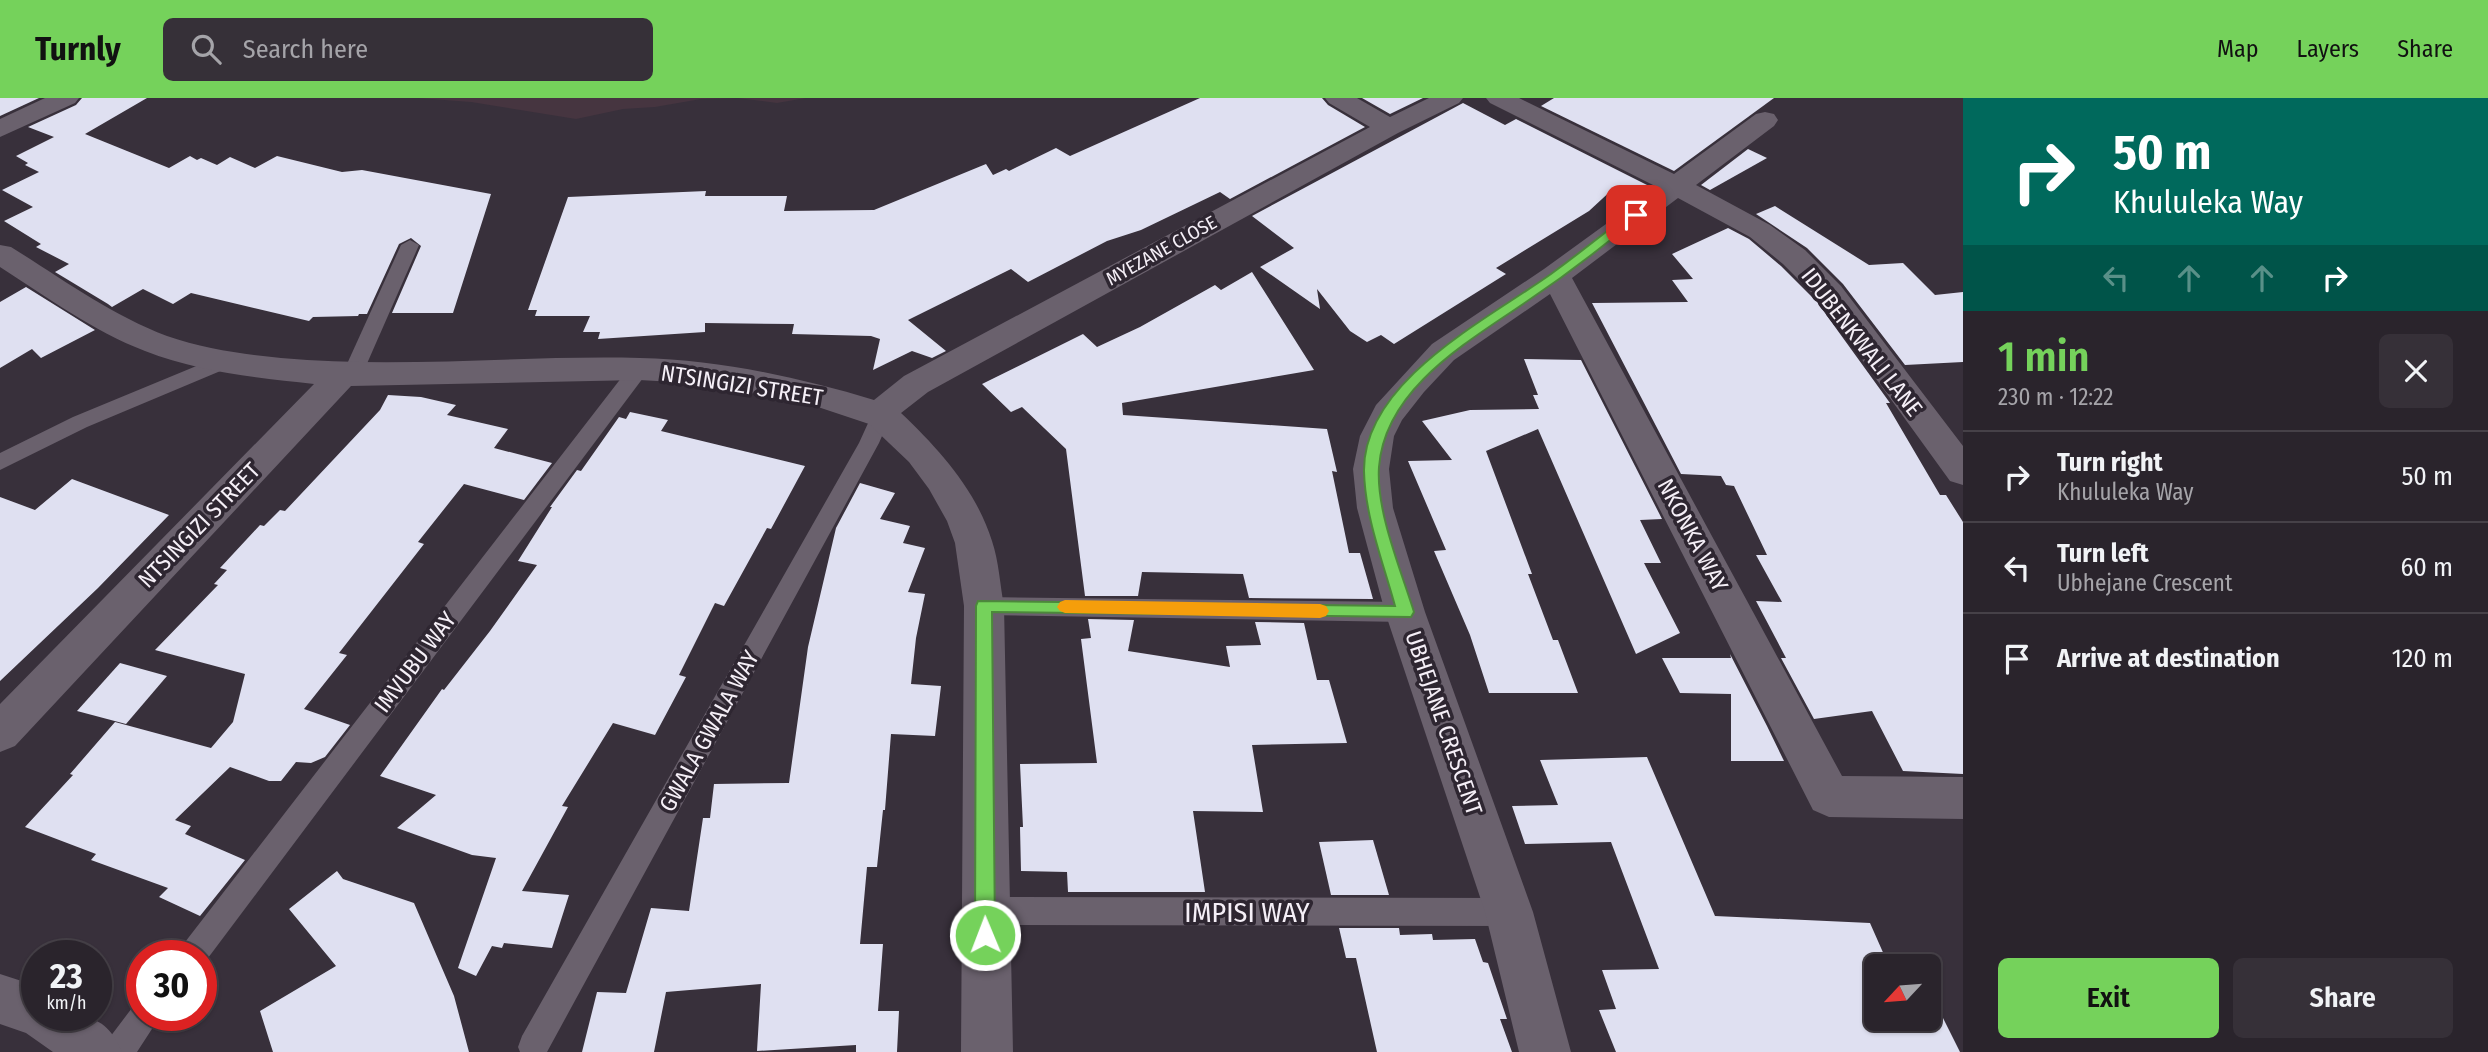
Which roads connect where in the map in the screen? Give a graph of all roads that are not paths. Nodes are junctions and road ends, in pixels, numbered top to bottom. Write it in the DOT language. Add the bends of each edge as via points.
graph roads {
  1 [pos="66,98"];
  2 [pos="1338,98"];
  3 [pos="1450,98"];
  4 [pos="1499,98"];
  5 [pos="1765,120"];
  6 [pos="1389,127"];
  7 [pos="0,129"];
  8 [pos="1676,184"];
  9 [pos="410,245"];
  10 [pos="0,254"];
  11 [pos="1555,276"];
  12 [pos="223,362"];
  13 [pos="639,369"];
  14 [pos="347,375"];
  15 [pos="881,415"];
  16 [pos="0,462"];
  17 [pos="1963,472"];
  18 [pos="984,606"];
  19 [pos="1405,612"];
  20 [pos="0,733"];
  21 [pos="1963,798"];
  22 [pos="985,911"];
  23 [pos="1508,912"];
  24 [pos="204,940"];
  25 [pos="0,999"];
  26 [pos="21,1006"];
  27 [pos="66,1031"];
  28 [pos="134,1031"];
  29 [pos="533,1046"];
  30 [pos="96,1052"];
  31 [pos="118,1052"];
  32 [pos="987,1052"];
  33 [pos="1545,1052"];
  1 -- 7 [label="street"];
  2 -- 6 [label="street"];
  3 -- 6 [label="street, MYEZANE CLOSE"];
  4 -- 8 [label="street"];
  5 -- 8 [label="street, UBHEJANE CRESCENT"];
  6 -- 15 [label="street, MYEZANE CLOSE" via="916,384"];
  8 -- 11 [label="street, UBHEJANE CRESCENT"];
  8 -- 17 [label="street, IDUBENKWALI LANE" via="1759,231 1830,293"];
  9 -- 14 [label="lane"];
  10 -- 12 [label="street" via="108,321 157,344"];
  11 -- 19 [label="street, UBHEJANE CRESCENT" via="1443,352 1388,414 1377,436 1371,469 1375,508"];
  11 -- 21 [label="street, NKONKA WAY" via="1829,796"];
  12 -- 14 [label="street"];
  12 -- 16 [label="lane" via="80,422"];
  13 -- 14 [label="street, NTSINGIZI STREET"];
  13 -- 15 [label="street, NTSINGIZI STREET" via="693,372 806,391"];
  13 -- 24 [label="lane, IMVUBU WAY"];
  14 -- 20 [label="street, NTSINGIZI STREET"];
  15 -- 18 [label="street, NTSINGIZI STREET" via="921,453 965,519 974,543"];
  15 -- 29 [label="lane, GWALA GWALA WAY"];
  18 -- 19 [label="lane"];
  18 -- 22 [label="street, NTSINGIZI STREET"];
  19 -- 23 [label="street, UBHEJANE CRESCENT"];
  22 -- 23 [label="lane, IMPISI WAY"];
  22 -- 32 [label="street, NTSINGIZI STREET"];
  23 -- 33 [label="street, UBHEJANE CRESCENT"];
  25 -- 26 [label="street"];
  27 -- 30 [label="street"];
  28 -- 31 [label="lane"];
}
